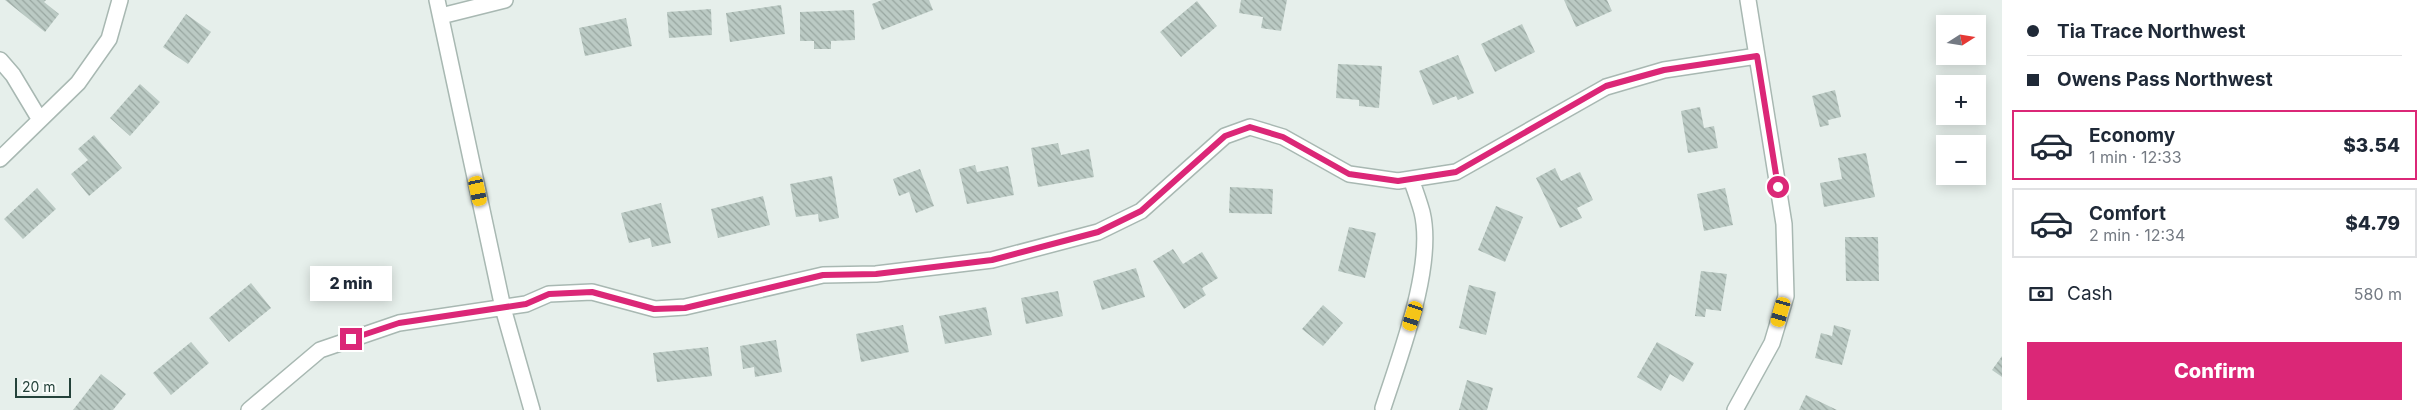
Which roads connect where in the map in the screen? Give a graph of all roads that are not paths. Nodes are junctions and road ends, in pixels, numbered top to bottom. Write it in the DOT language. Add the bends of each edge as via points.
graph roads {
  1 [pos="120,0"];
  2 [pos="437,0"];
  3 [pos="505,0"];
  4 [pos="1748,0"];
  5 [pos="441,16"];
  6 [pos="1757,56"];
  7 [pos="0,60"];
  8 [pos="40,120"];
  9 [pos="0,159"];
  10 [pos="1411,179"];
  11 [pos="504,308"];
  12 [pos="1383,408"];
  13 [pos="248,410"];
  14 [pos="532,410"];
  15 [pos="1735,410"];
  1 -- 8 [label="street" via="109,39 78,83"];
  2 -- 5 [label="street"];
  3 -- 5 [label="street"];
  4 -- 6 [label="street"];
  5 -- 11 [label="street"];
  6 -- 10 [label="street" via="1664,70 1606,86 1456,172"];
  6 -- 15 [label="street" via="1784,224 1786,296 1772,343"];
  7 -- 8 [label="street" via="14,75"];
  8 -- 9 [label="street"];
  10 -- 11 [label="street" via="1398,181 1349,174 1283,137 1250,127 1225,136 1141,211 1098,232 992,260 876,274 823,275 685,308 654,309 592,292 549,294 526,304"];
  10 -- 12 [label="street" via="1422,214 1425,250 1413,316"];
  11 -- 13 [label="street" via="399,323 320,350"];
  11 -- 14 [label="street"];
}
